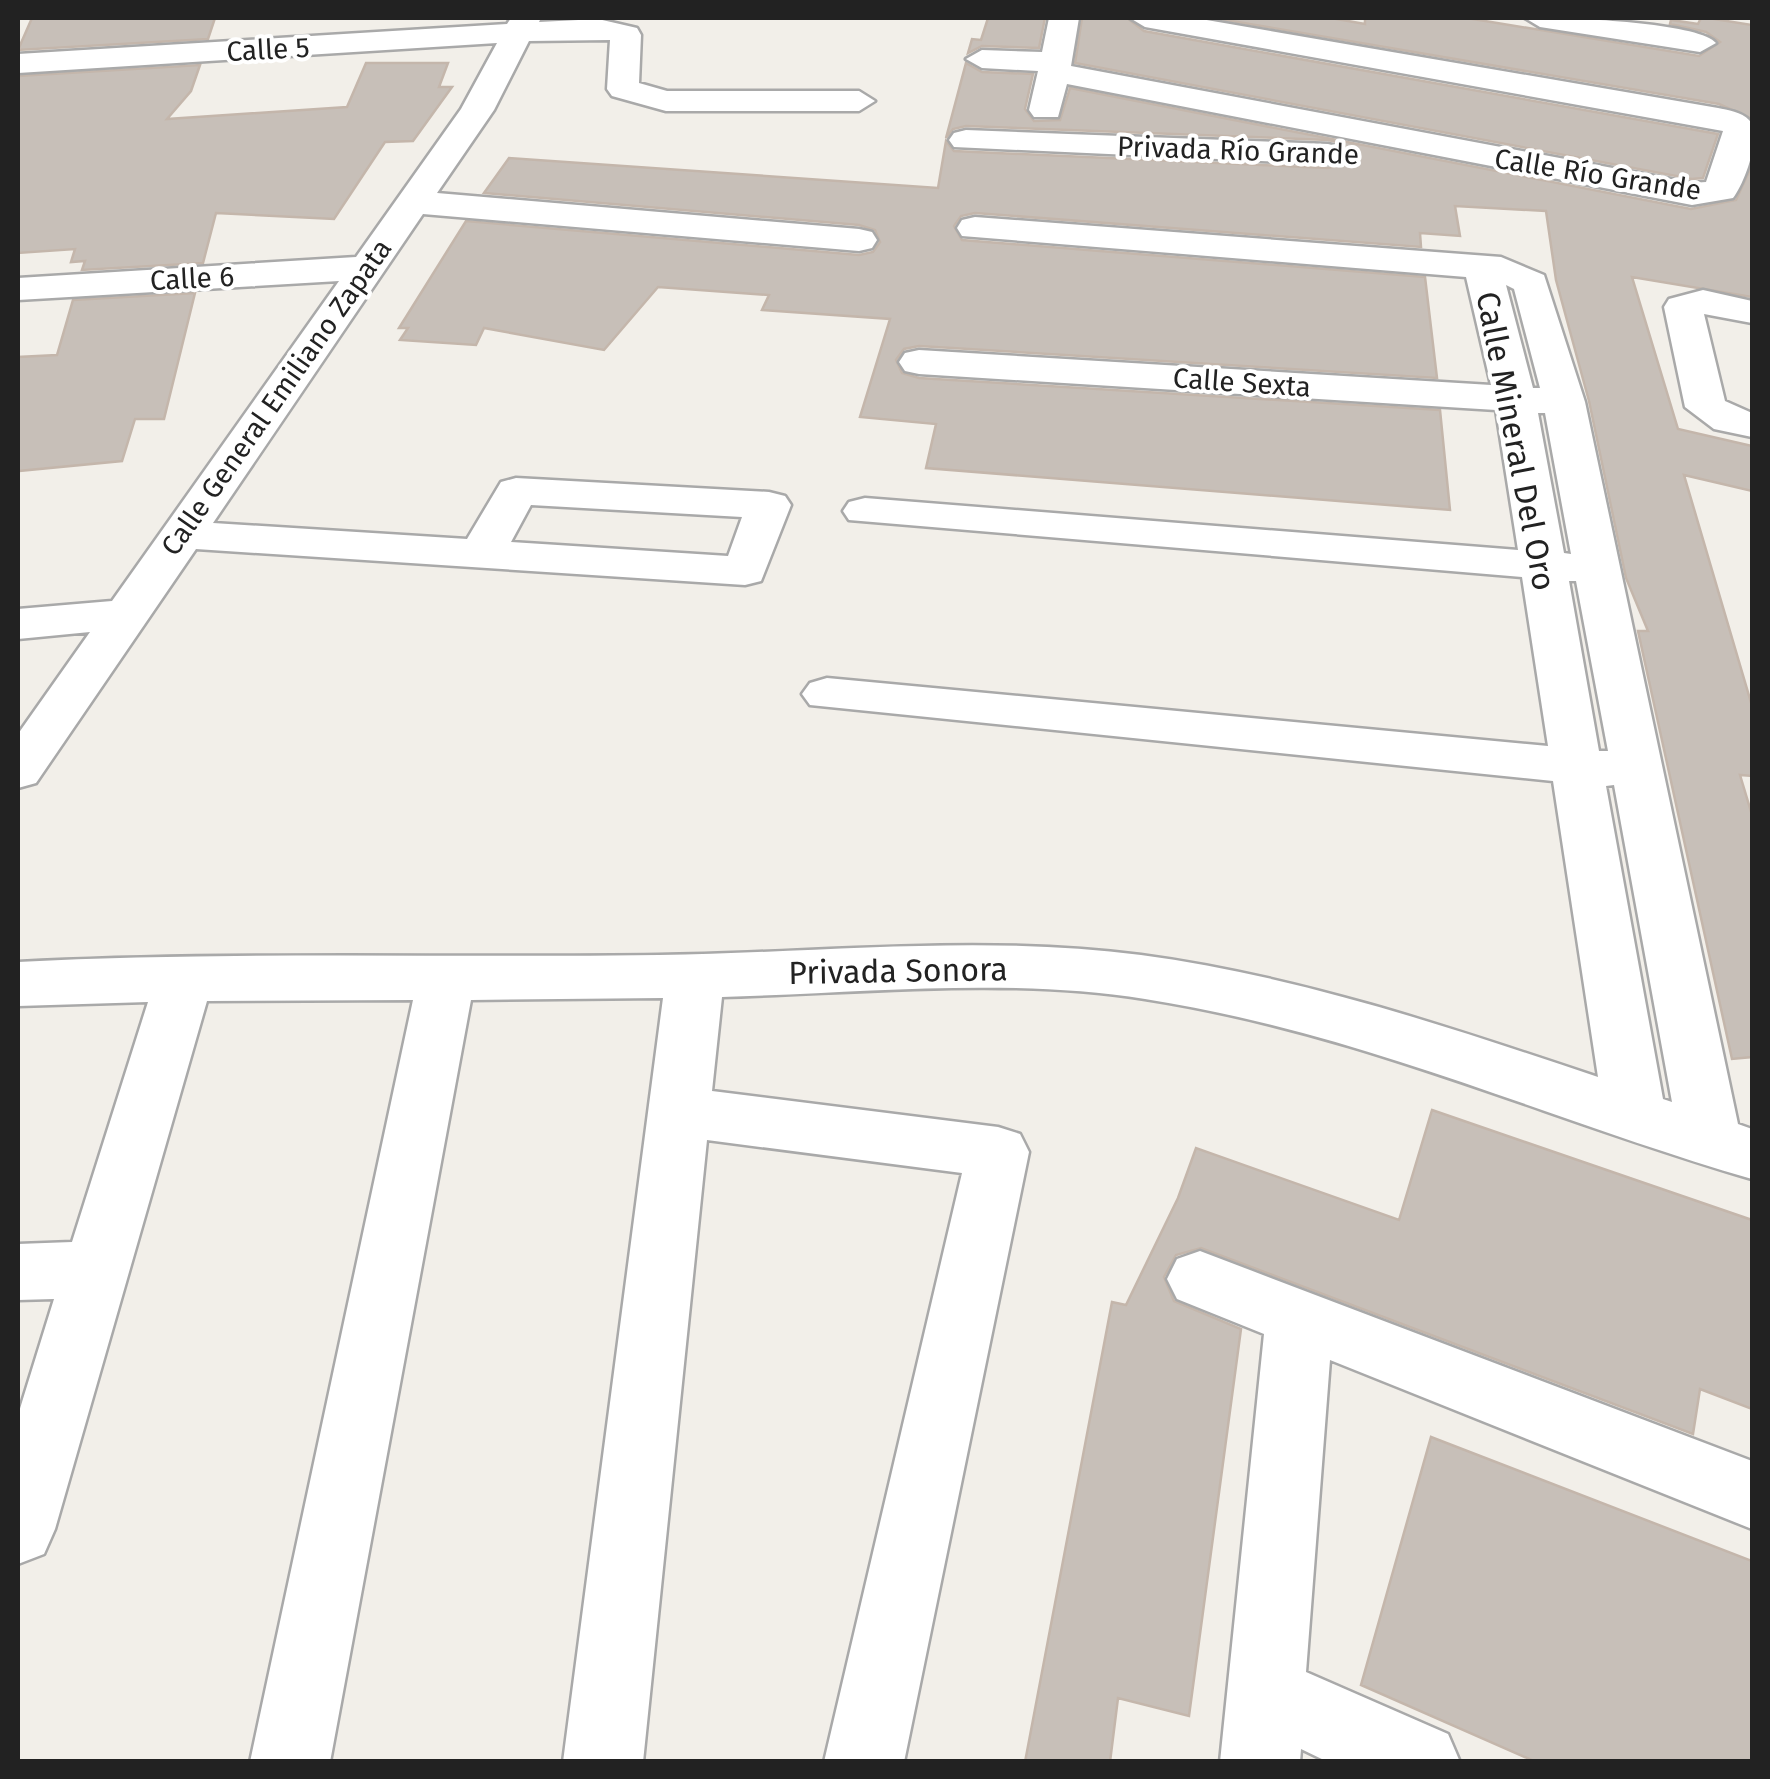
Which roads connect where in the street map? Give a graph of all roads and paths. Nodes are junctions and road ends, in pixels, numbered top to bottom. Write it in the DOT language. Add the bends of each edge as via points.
graph roads {
  1 [pos="1064,18"];
  2 [pos="1145,18"];
  3 [pos="1540,18"];
  4 [pos="522,26"];
  5 [pos="1643,26"];
  6 [pos="1700,43"];
  7 [pos="982,59"];
  8 [pos="18,63"];
  9 [pos="1054,67"];
  10 [pos="858,101"];
  11 [pos="966,140"];
  12 [pos="1040,143"];
  13 [pos="1509,161"];
  14 [pos="413,202"];
  15 [pos="975,228"];
  16 [pos="858,240"];
  17 [pos="1483,267"];
  18 [pos="366,268"];
  19 [pos="18,288"];
  20 [pos="1752,312"];
  21 [pos="919,362"];
  22 [pos="1515,399"];
  23 [pos="1564,402"];
  24 [pos="1752,425"];
  25 [pos="865,510"];
  26 [pos="179,534"];
  27 [pos="482,554"];
  28 [pos="1541,565"];
  29 [pos="1598,570"];
  30 [pos="124,614"];
  31 [pos="18,624"];
  32 [pos="827,694"];
  33 [pos="1575,766"];
  34 [pos="18,771"];
  35 [pos="1638,772"];
  36 [pos="448,976"];
  37 [pos="694,976"];
  38 [pos="185,977"];
  39 [pos="18,984"];
  40 [pos="679,1112"];
  41 [pos="1636,1116"];
  42 [pos="1731,1147"];
  43 [pos="95,1270"];
  44 [pos="18,1272"];
  45 [pos="1200,1279"];
  46 [pos="1299,1321"];
  47 [pos="1752,1495"];
  48 [pos="18,1529"];
  49 [pos="1263,1728"];
  50 [pos="290,1762"];
  51 [pos="603,1762"];
  52 [pos="864,1762"];
  53 [pos="1420,1762"];
  1 -- 9 [label="street"];
  2 -- 13 [label="street, Calle Río Grande" via="1718,118 1740,131 1721,191 1711,194"];
  3 -- 5 [label="street"];
  4 -- 8 [label="street, Calle 5"];
  4 -- 10 [label="street, Calle 5" via="626,35 624,90 666,101"];
  4 -- 14 [label="street, Calle General Emiliano Zapata" via="477,110"];
  5 -- 6 [label="street"];
  7 -- 9 [label="street"];
  9 -- 12 [label="street"];
  9 -- 13 [label="street, Calle Río Grande"];
  11 -- 12 [label="street, Privada Río Grande"];
  12 -- 13 [label="street, Privada Río Grande"];
  14 -- 16 [label="street"];
  14 -- 18 [label="street, Calle General Emiliano Zapata"];
  15 -- 17 [label="street"];
  17 -- 22 [label="street, Calle Mineral Del Oro"];
  17 -- 23 [label="street, Calle Mineral Del Oro" via="1513,271 1531,282"];
  18 -- 19 [label="street, Calle 6"];
  18 -- 26 [label="street, Calle General Emiliano Zapata"];
  20 -- 24 [label="street" via="1703,302 1683,307 1706,408"];
  21 -- 22 [label="street, Calle Sexta"];
  22 -- 23 [label="street, Calle Sexta"];
  22 -- 28 [label="street, Calle Mineral Del Oro"];
  23 -- 29 [label="street, Calle Mineral Del Oro"];
  25 -- 28 [label="street"];
  26 -- 27 [label="street"];
  26 -- 30 [label="street, Calle General Emiliano Zapata"];
  27 -- 27 [label="street" via="745,571 769,505 516,492"];
  28 -- 29 [label="street"];
  28 -- 33 [label="street, Calle Mineral Del Oro"];
  29 -- 35 [label="street, Calle Mineral Del Oro"];
  30 -- 31 [label="street"];
  30 -- 34 [label="street, Calle General Emiliano Zapata"];
  32 -- 33 [label="street"];
  33 -- 35 [label="street"];
  33 -- 41 [label="street, Calle Mineral Del Oro"];
  35 -- 42 [label="street, Calle Mineral Del Oro"];
  36 -- 37 [label="street, Privada Sonora"];
  36 -- 38 [label="street, Privada Sonora"];
  36 -- 50 [label="street"];
  37 -- 40 [label="street"];
  37 -- 41 [label="street, Privada Sonora" via="1017,967 1140,977 1286,1005"];
  38 -- 39 [label="street, Privada Sonora"];
  38 -- 43 [label="street"];
  40 -- 51 [label="street"];
  40 -- 52 [label="street" via="998,1152"];
  41 -- 42 [label="street, Privada Sonora"];
  43 -- 44 [label="street"];
  43 -- 48 [label="street"];
  45 -- 46 [label="street"];
  46 -- 47 [label="street"];
  46 -- 49 [label="street"];
  49 -- 53 [label="street"];
}
